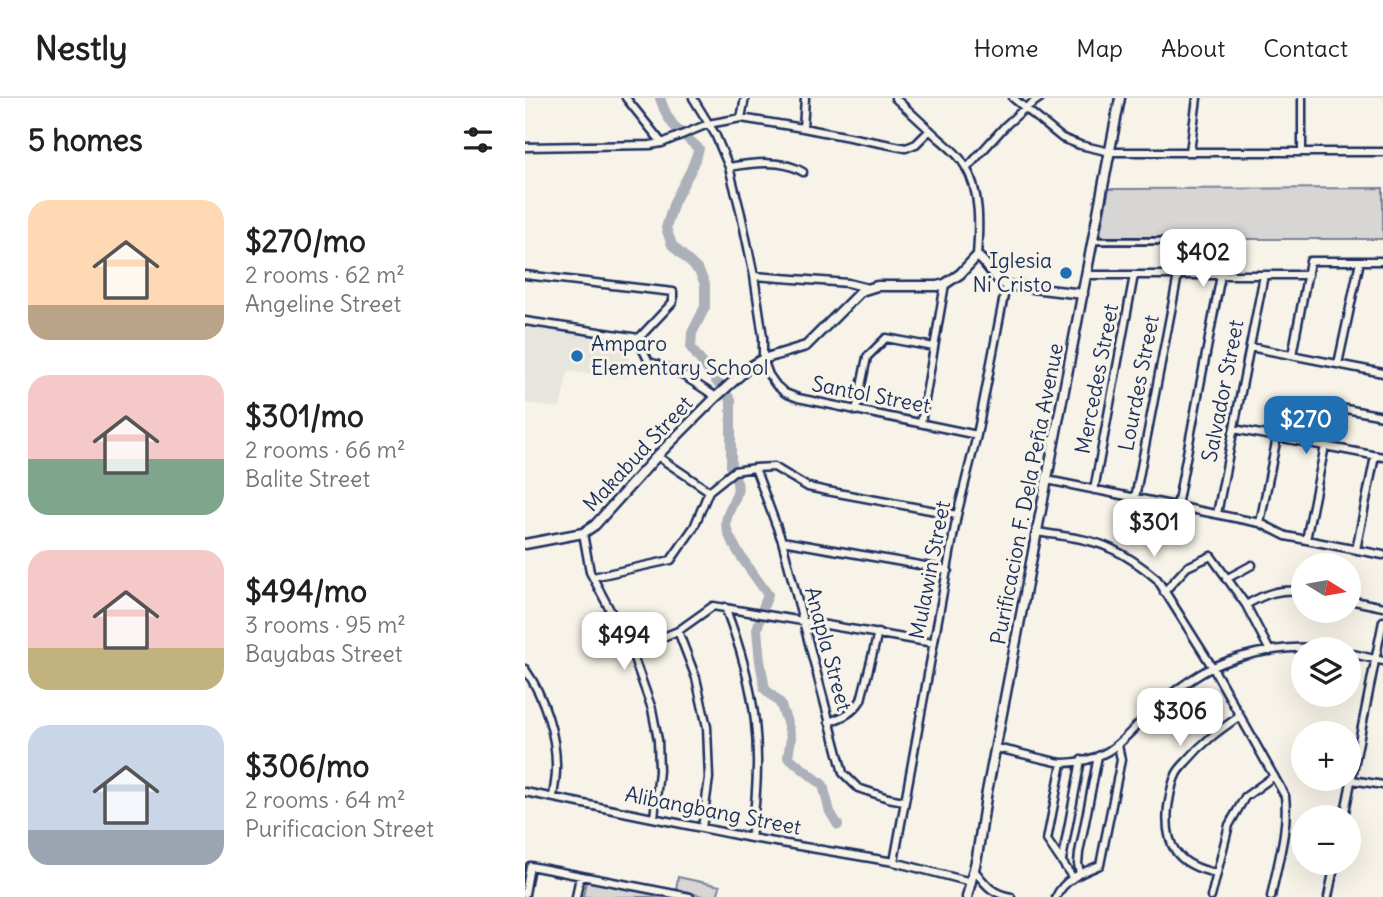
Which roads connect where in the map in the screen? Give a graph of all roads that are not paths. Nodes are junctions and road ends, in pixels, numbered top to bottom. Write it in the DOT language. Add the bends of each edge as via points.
graph roads {
  1 [pos="626,98"];
  2 [pos="693,98"];
  3 [pos="745,98"];
  4 [pos="805,98"];
  5 [pos="895,98"];
  6 [pos="1013,98"];
  7 [pos="1040,98"];
  8 [pos="1120,98"];
  9 [pos="1197,98"];
  10 [pos="1303,98"];
  11 [pos="1024,109"];
  12 [pos="741,118"];
  13 [pos="708,124"];
  14 [pos="803,128"];
  15 [pos="930,130"];
  16 [pos="663,143"];
  17 [pos="525,147"];
  18 [pos="1302,151"];
  19 [pos="1110,152"];
  20 [pos="1189,152"];
  21 [pos="1383,152"];
  22 [pos="729,167"];
  23 [pos="967,168"];
  24 [pos="803,172"];
  25 [pos="1094,241"];
  26 [pos="1179,241"];
  27 [pos="977,256"];
  28 [pos="1360,261"];
  29 [pos="1383,261"];
  30 [pos="525,275"];
  31 [pos="1087,275"];
  32 [pos="1134,275"];
  33 [pos="1178,275"];
  34 [pos="1221,275"];
  35 [pos="1264,275"];
  36 [pos="1308,275"];
  37 [pos="754,276"];
  38 [pos="945,284"];
  39 [pos="1006,285"];
  40 [pos="868,288"];
  41 [pos="1083,294"];
  42 [pos="525,321"];
  43 [pos="639,338"];
  44 [pos="934,347"];
  45 [pos="1250,347"];
  46 [pos="1292,355"];
  47 [pos="763,359"];
  48 [pos="1338,364"];
  49 [pos="1383,373"];
  50 [pos="716,397"];
  51 [pos="1330,406"];
  52 [pos="856,411"];
  53 [pos="1383,416"];
  54 [pos="921,423"];
  55 [pos="1234,429"];
  56 [pos="977,435"];
  57 [pos="1277,437"];
  58 [pos="1325,446"];
  59 [pos="657,456"];
  60 [pos="1375,456"];
  61 [pos="1383,457"];
  62 [pos="755,468"];
  63 [pos="1047,480"];
  64 [pos="1094,490"];
  65 [pos="709,491"];
  66 [pos="1135,498"];
  67 [pos="1177,506"];
  68 [pos="1217,514"];
  69 [pos="957,515"];
  70 [pos="1260,523"];
  71 [pos="1037,532"];
  72 [pos="583,533"];
  73 [pos="1306,540"];
  74 [pos="782,541"];
  75 [pos="525,544"];
  76 [pos="1356,550"];
  77 [pos="1383,555"];
  78 [pos="1252,565"];
  79 [pos="948,570"];
  80 [pos="593,577"];
  81 [pos="1226,579"];
  82 [pos="1291,591"];
  83 [pos="1164,592"];
  84 [pos="1361,602"];
  85 [pos="1245,605"];
  86 [pos="725,607"];
  87 [pos="1383,607"];
  88 [pos="803,620"];
  89 [pos="1383,621"];
  90 [pos="678,631"];
  91 [pos="878,633"];
  92 [pos="933,643"];
  93 [pos="1291,649"];
  94 [pos="631,650"];
  95 [pos="1270,651"];
  96 [pos="1361,656"];
  97 [pos="1380,660"];
  98 [pos="1213,668"];
  99 [pos="525,669"];
  100 [pos="532,680"];
  101 [pos="525,684"];
  102 [pos="1240,716"];
  103 [pos="829,722"];
  104 [pos="1361,741"];
  105 [pos="1118,745"];
  106 [pos="996,748"];
  107 [pos="1098,756"];
  108 [pos="1081,760"];
  109 [pos="1062,763"];
  110 [pos="1274,776"];
  111 [pos="1361,781"];
  112 [pos="1383,785"];
  113 [pos="525,792"];
  114 [pos="553,797"];
  115 [pos="904,801"];
  116 [pos="654,818"];
  117 [pos="702,828"];
  118 [pos="751,838"];
  119 [pos="1062,860"];
  120 [pos="894,863"];
  121 [pos="974,870"];
  122 [pos="1216,873"];
  123 [pos="1076,875"];
  124 [pos="1333,875"];
  125 [pos="580,876"];
  126 [pos="971,882"];
  127 [pos="525,894"];
  128 [pos="576,897"];
  129 [pos="690,897"];
  130 [pos="967,897"];
  131 [pos="1011,897"];
  132 [pos="1056,897"];
  133 [pos="1211,897"];
  134 [pos="1271,897"];
  135 [pos="1328,897"];
  1 -- 16 [label="street"];
  2 -- 13 [label="street, Santol Street"];
  3 -- 12 [label="street"];
  4 -- 14 [label="street"];
  5 -- 15 [label="street"];
  6 -- 11 [label="street"];
  7 -- 11 [label="street"];
  8 -- 19 [label="street, Purificacion F. Dela Peña Avenue"];
  9 -- 20 [label="street"];
  10 -- 18 [label="street"];
  11 -- 19 [label="street" via="1062,138"];
  11 -- 23 [label="street"];
  12 -- 13 [label="street"];
  12 -- 14 [label="street"];
  13 -- 16 [label="street"];
  13 -- 22 [label="street, Santol Street"];
  14 -- 15 [label="street" via="906,148"];
  15 -- 23 [label="street"];
  16 -- 17 [label="street"];
  18 -- 20 [label="street"];
  18 -- 21 [label="street"];
  19 -- 20 [label="street"];
  19 -- 25 [label="street, Purificacion F. Dela Peña Avenue"];
  22 -- 24 [label="street" via="776,164"];
  22 -- 37 [label="street, Santol Street"];
  23 -- 27 [label="street" via="977,202"];
  25 -- 26 [label="street"];
  25 -- 31 [label="street, Purificacion F. Dela Peña Avenue"];
  27 -- 38 [label="street"];
  27 -- 39 [label="street"];
  28 -- 29 [label="street"];
  28 -- 36 [label="street" via="1310,261"];
  28 -- 48 [label="street"];
  30 -- 43 [label="street" via="673,292 673,302"];
  31 -- 32 [label="street"];
  31 -- 41 [label="street, Purificacion F. Dela Peña Avenue"];
  32 -- 33 [label="street"];
  32 -- 64 [label="street, Mercedes Street"];
  33 -- 34 [label="street"];
  33 -- 66 [label="street, Lourdes Street"];
  34 -- 35 [label="street"];
  34 -- 67 [label="street"];
  35 -- 36 [label="street"];
  35 -- 45 [label="street, Salvador Street"];
  36 -- 46 [label="street"];
  37 -- 40 [label="street"];
  37 -- 47 [label="street, Santol Street"];
  38 -- 40 [label="street"];
  38 -- 44 [label="street"];
  39 -- 41 [label="street"];
  39 -- 56 [label="street, Mulawin Street"];
  40 -- 47 [label="street, Makabud Street" via="853,297 806,345"];
  41 -- 63 [label="street, Purificacion F. Dela Peña Avenue"];
  42 -- 43 [label="street"];
  43 -- 50 [label="street" via="649,362 684,375"];
  44 -- 52 [label="street" via="886,338 867,357"];
  44 -- 54 [label="street"];
  45 -- 46 [label="street"];
  45 -- 55 [label="street, Salvador Street"];
  46 -- 48 [label="street"];
  47 -- 50 [label="street, Makabud Street"];
  47 -- 52 [label="street, Santol Street" via="769,375 785,393"];
  48 -- 49 [label="street"];
  50 -- 59 [label="street, Makabud Street"];
  51 -- 53 [label="street"];
  52 -- 54 [label="street, Santol Street"];
  54 -- 56 [label="street, Santol Street"];
  55 -- 57 [label="street"];
  55 -- 68 [label="street, Salvador Street"];
  56 -- 69 [label="street, Mulawin Street"];
  57 -- 58 [label="street"];
  57 -- 70 [label="street"];
  58 -- 60 [label="street"];
  58 -- 73 [label="street"];
  59 -- 65 [label="street"];
  59 -- 72 [label="street, Makabud Street"];
  60 -- 61 [label="street"];
  60 -- 76 [label="street"];
  62 -- 65 [label="street" via="734,471"];
  62 -- 69 [label="street" via="774,467 808,487"];
  62 -- 74 [label="street, Anapla Street"];
  63 -- 64 [label="street"];
  63 -- 71 [label="street, Purificacion F. Dela Peña Avenue"];
  64 -- 66 [label="street"];
  65 -- 80 [label="street" via="694,527 671,560"];
  66 -- 67 [label="street"];
  67 -- 68 [label="street"];
  68 -- 70 [label="street"];
  69 -- 79 [label="street, Mulawin Street"];
  70 -- 73 [label="street" via="1282,535"];
  71 -- 83 [label="street" via="1112,549 1157,579"];
  71 -- 106 [label="street, Purificacion F. Dela Peña Avenue"];
  72 -- 75 [label="street, Makabud Street"];
  72 -- 80 [label="street"];
  73 -- 76 [label="street"];
  74 -- 79 [label="street"];
  74 -- 88 [label="street, Anapla Street"];
  76 -- 77 [label="street"];
  78 -- 81 [label="street"];
  79 -- 92 [label="street, Mulawin Street"];
  80 -- 94 [label="street"];
  81 -- 83 [label="street" via="1212,556 1187,567"];
  81 -- 85 [label="street"];
  82 -- 85 [label="street" via="1269,593"];
  83 -- 98 [label="street"];
  84 -- 87 [label="street"];
  85 -- 95 [label="street"];
  86 -- 88 [label="street"];
  86 -- 90 [label="street" via="713,606"];
  86 -- 118 [label="street" via="750,682 756,720 757,799"];
  88 -- 91 [label="street"];
  88 -- 103 [label="street, Anapla Street"];
  89 -- 97 [label="street"];
  90 -- 94 [label="street"];
  90 -- 117 [label="street" via="696,678 706,727 709,778"];
  91 -- 92 [label="street"];
  91 -- 103 [label="street" via="861,700 851,712"];
  92 -- 115 [label="street, Mulawin Street"];
  93 -- 95 [label="street"];
  94 -- 116 [label="street" via="652,709 657,740"];
  95 -- 98 [label="street"];
  96 -- 97 [label="street"];
  97 -- 104 [label="street"];
  98 -- 102 [label="street"];
  98 -- 105 [label="street" via="1161,703"];
  99 -- 100 [label="street"];
  100 -- 101 [label="street"];
  100 -- 114 [label="street" via="551,735 556,768"];
  102 -- 110 [label="street"];
  102 -- 122 [label="street" via="1201,745 1176,773 1171,787 1167,830 1171,843 1189,865"];
  103 -- 115 [label="street, Anapla Street" via="843,773 858,788"];
  105 -- 107 [label="street"];
  105 -- 123 [label="street" via="1121,760 1100,864"];
  106 -- 109 [label="street"];
  106 -- 121 [label="street, Purificacion F. Dela Peña Avenue"];
  107 -- 108 [label="street"];
  107 -- 123 [label="street"];
  108 -- 109 [label="street"];
  108 -- 119 [label="street"];
  109 -- 119 [label="street" via="1047,839"];
  110 -- 122 [label="street" via="1245,797 1239,807 1229,825"];
  110 -- 134 [label="street" via="1286,807"];
  111 -- 112 [label="street"];
  113 -- 114 [label="street, Alibangbang Street"];
  114 -- 116 [label="street, Alibangbang Street"];
  115 -- 120 [label="street, Mulawin Street"];
  116 -- 117 [label="street, Alibangbang Street"];
  117 -- 118 [label="street, Alibangbang Street"];
  118 -- 120 [label="street, Alibangbang Street"];
  119 -- 123 [label="street"];
  120 -- 126 [label="street, Alibangbang Street"];
  121 -- 126 [label="street, Purificacion F. Dela Peña Avenue"];
  121 -- 131 [label="street" via="991,890"];
  122 -- 133 [label="street"];
  123 -- 132 [label="street"];
  124 -- 135 [label="street"];
  125 -- 127 [label="street" via="530,866"];
  125 -- 128 [label="street"];
  125 -- 129 [label="street"];
  126 -- 130 [label="street, Purificacion F. Dela Peña Avenue"];
}
